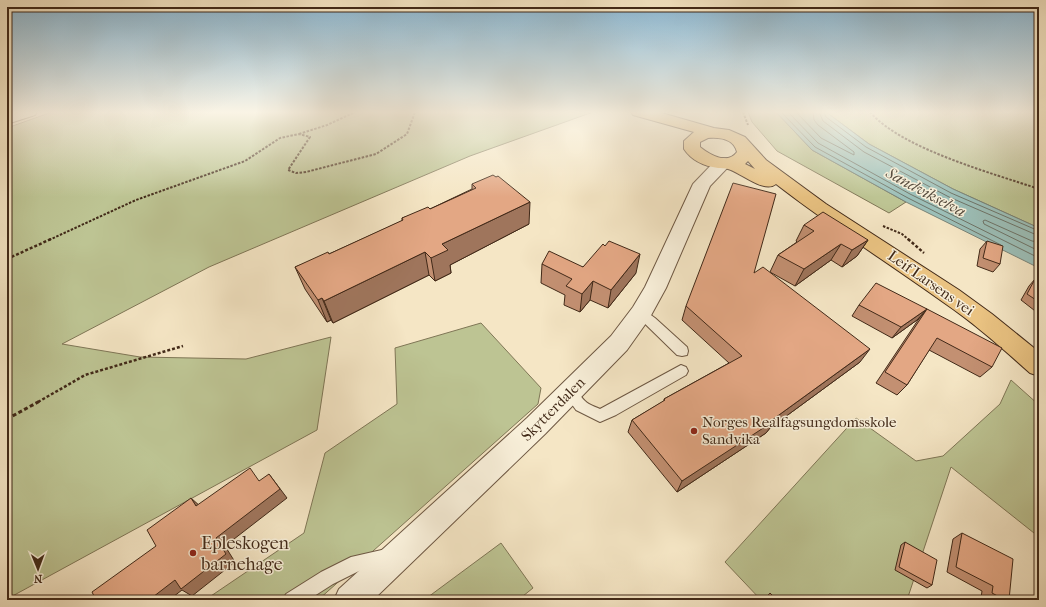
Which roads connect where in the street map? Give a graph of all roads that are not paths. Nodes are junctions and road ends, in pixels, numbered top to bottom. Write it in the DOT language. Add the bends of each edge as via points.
graph roads {
  1 [pos="683,140"];
  2 [pos="693,140"];
  3 [pos="738,140"];
  4 [pos="746,149"];
  5 [pos="696,151"];
  6 [pos="726,163"];
  7 [pos="702,184"];
  8 [pos="818,208"];
  9 [pos="641,313"];
  10 [pos="682,351"];
  11 [pos="1039,366"];
  12 [pos="681,371"];
  13 [pos="570,392"];
  14 [pos="397,555"];
  15 [pos="353,599"];
  16 [pos="292,600"];
  1 -- 5 [label="main road, Leif Larsens vei"];
  2 -- 5 [label="main road"];
  3 -- 4 [label="main road, Leif Larsens vei"];
  4 -- 6 [label="main road" via="741,160"];
  4 -- 8 [label="main road, Leif Larsens vei" via="757,162"];
  5 -- 6 [label="main road, Leif Larsens vei" via="711,162"];
  5 -- 7 [label="street"];
  6 -- 7 [label="street, Skytterdalen"];
  6 -- 8 [label="main road, Leif Larsens vei"];
  7 -- 9 [label="street, Skytterdalen" via="666,265"];
  8 -- 11 [label="main road, Leif Larsens vei" via="951,296"];
  9 -- 10 [label="lane"];
  9 -- 13 [label="street, Skytterdalen" via="619,343"];
  12 -- 13 [label="lane" via="600,416 581,406"];
  13 -- 14 [label="street, Skytterdalen"];
  14 -- 15 [label="street, Skytterdalen"];
  14 -- 16 [label="lane" via="357,563"];
}
